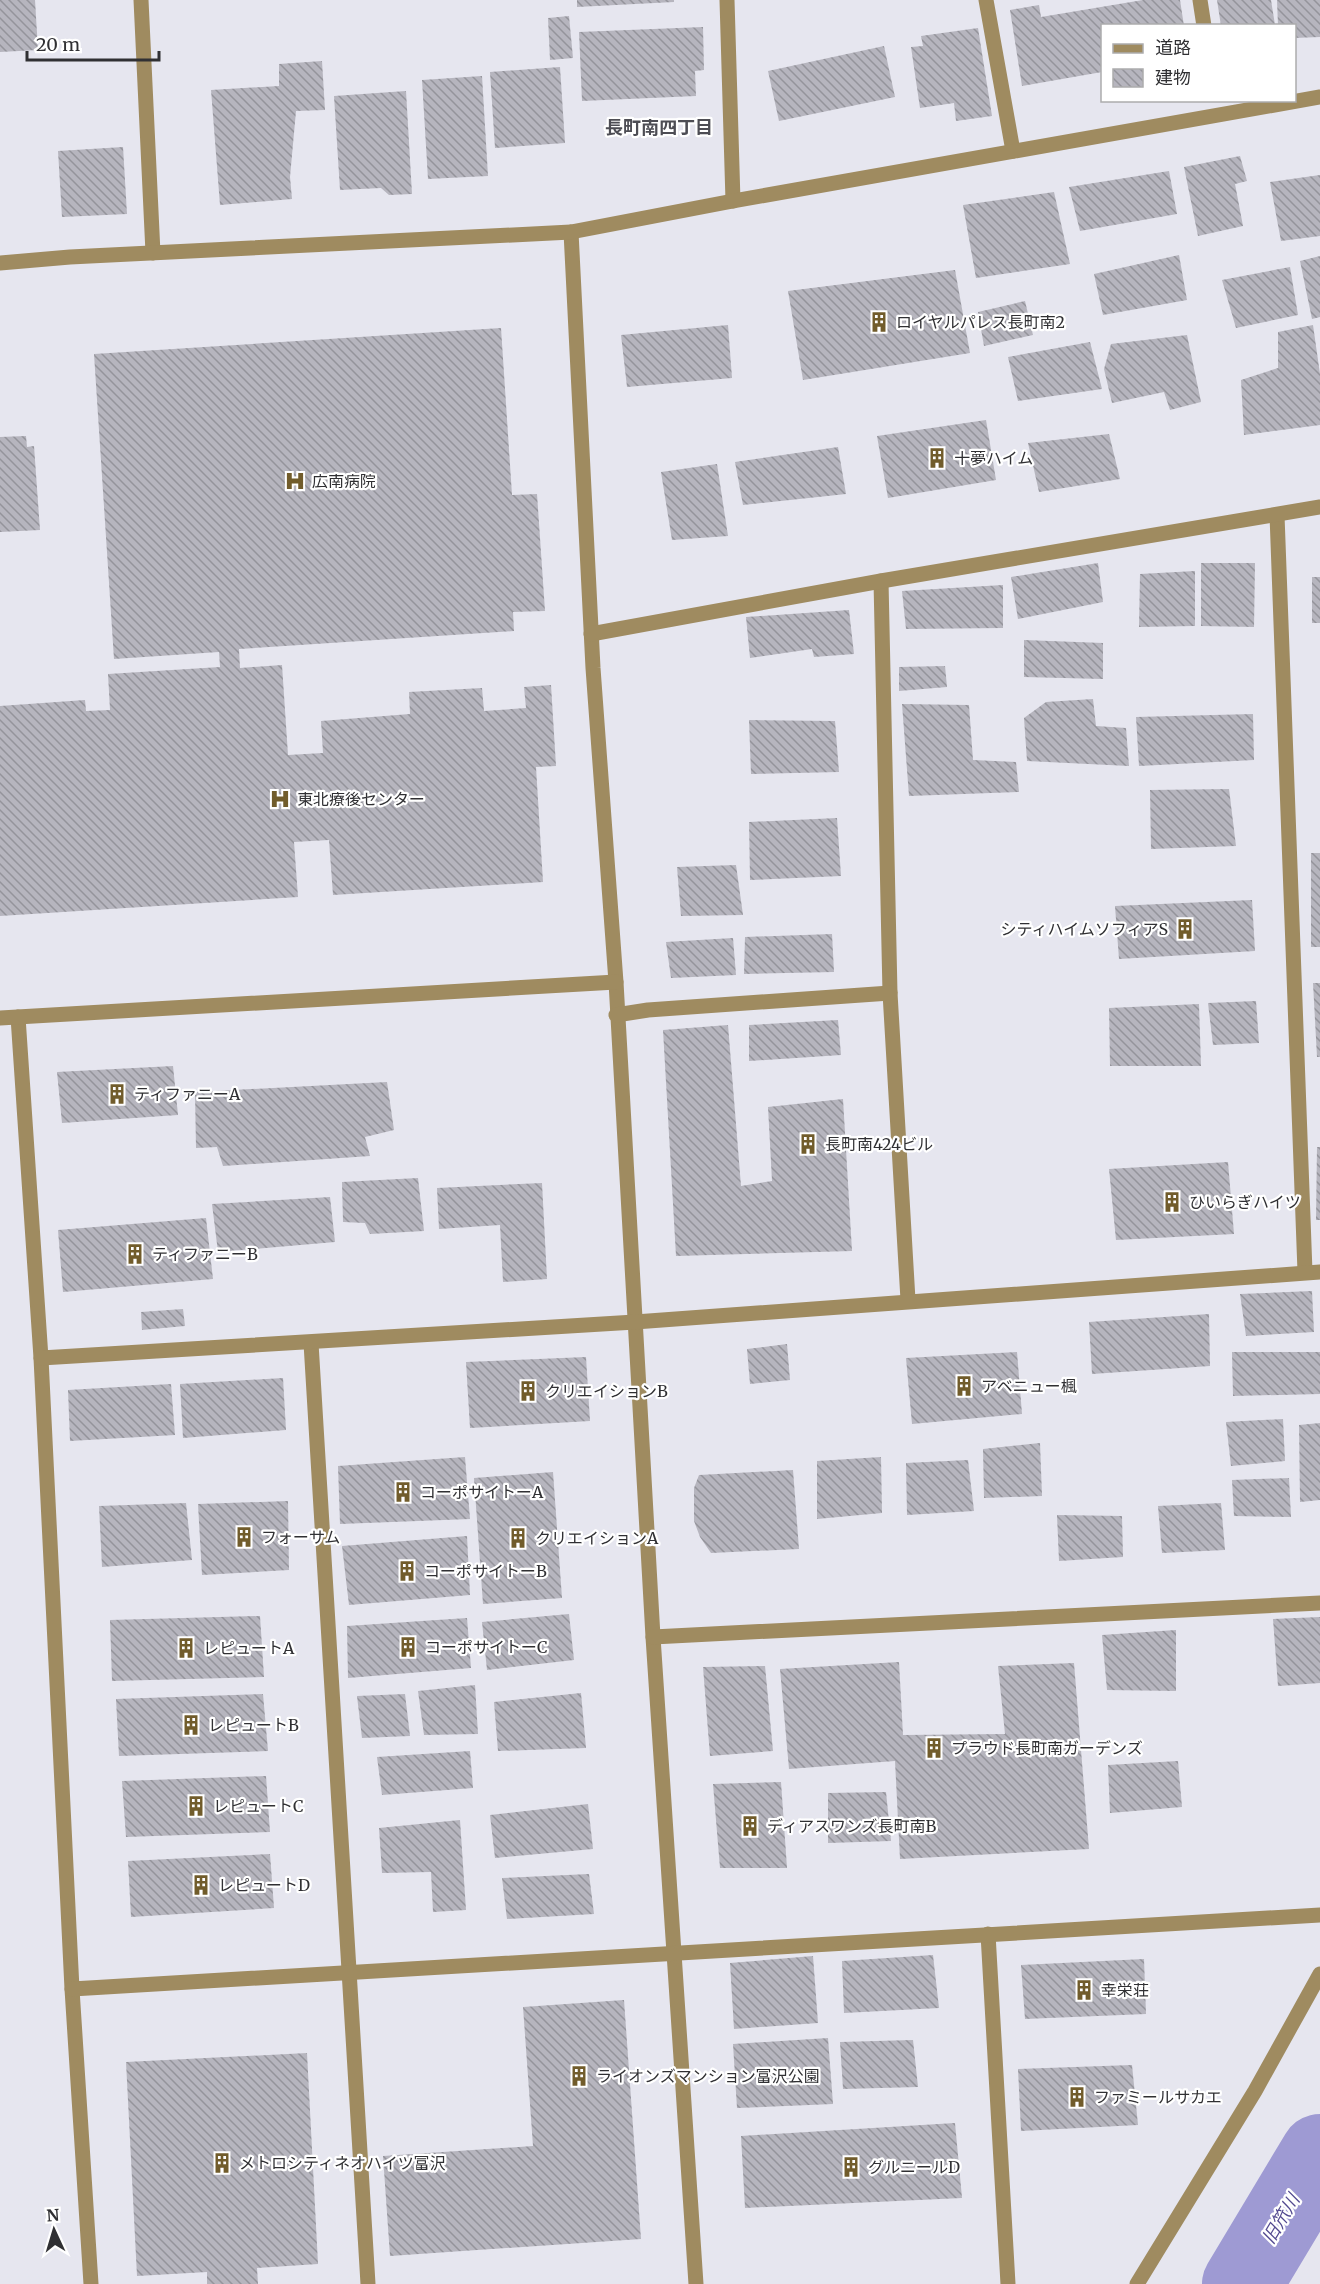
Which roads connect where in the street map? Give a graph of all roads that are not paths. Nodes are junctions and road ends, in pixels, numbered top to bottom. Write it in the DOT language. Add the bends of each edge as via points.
graph roads {
  1 [pos="141,0"];
  2 [pos="727,0"];
  3 [pos="986,0"];
  4 [pos="1200,0"];
  5 [pos="1204,24"];
  6 [pos="1320,97"];
  7 [pos="1296,99"];
  8 [pos="1270,102"];
  9 [pos="1219,107"];
  10 [pos="1013,151"];
  11 [pos="733,201"];
  12 [pos="571,232"];
  13 [pos="153,253"];
  14 [pos="0,263"];
  15 [pos="1320,507"];
  16 [pos="1276,516"];
  17 [pos="881,581"];
  18 [pos="591,634"];
  19 [pos="615,982"];
  20 [pos="890,993"];
  21 [pos="616,1015"];
  22 [pos="18,1017"];
  23 [pos="0,1018"];
  24 [pos="1312,1272"];
  25 [pos="908,1300"];
  26 [pos="635,1322"];
  27 [pos="310,1343"];
  28 [pos="41,1358"];
  29 [pos="1320,1603"];
  30 [pos="653,1637"];
  31 [pos="1320,1916"];
  32 [pos="988,1934"];
  33 [pos="675,1953"];
  34 [pos="350,1972"];
  35 [pos="1320,1974"];
  36 [pos="72,1989"];
  37 [pos="91,2284"];
  38 [pos="368,2284"];
  39 [pos="696,2284"];
  40 [pos="1008,2284"];
  41 [pos="1137,2284"];
  1 -- 13 [label="street"];
  2 -- 11 [label="street"];
  3 -- 10 [label="street"];
  4 -- 5 [label="street"];
  6 -- 7 [label="street"];
  8 -- 9 [label="street"];
  9 -- 10 [label="street"];
  10 -- 11 [label="street"];
  11 -- 12 [label="street"];
  12 -- 13 [label="street"];
  12 -- 18 [label="street"];
  13 -- 14 [label="street"];
  15 -- 16 [label="street"];
  16 -- 17 [label="street"];
  16 -- 24 [label="street"];
  17 -- 18 [label="street"];
  17 -- 20 [label="street"];
  18 -- 19 [label="street"];
  19 -- 21 [label="street"];
  19 -- 22 [label="street"];
  20 -- 21 [label="street"];
  20 -- 25 [label="street"];
  21 -- 26 [label="street"];
  22 -- 23 [label="street"];
  22 -- 28 [label="street"];
  24 -- 25 [label="street"];
  25 -- 26 [label="street"];
  26 -- 27 [label="street"];
  26 -- 30 [label="street"];
  27 -- 28 [label="street"];
  27 -- 34 [label="street"];
  28 -- 36 [label="street"];
  29 -- 30 [label="street"];
  30 -- 33 [label="street"];
  31 -- 32 [label="street"];
  32 -- 33 [label="street"];
  32 -- 40 [label="street"];
  33 -- 34 [label="street"];
  33 -- 39 [label="street"];
  34 -- 36 [label="street"];
  34 -- 38 [label="street"];
  35 -- 41 [label="street" via="1256,2091"];
  36 -- 37 [label="street"];
}
